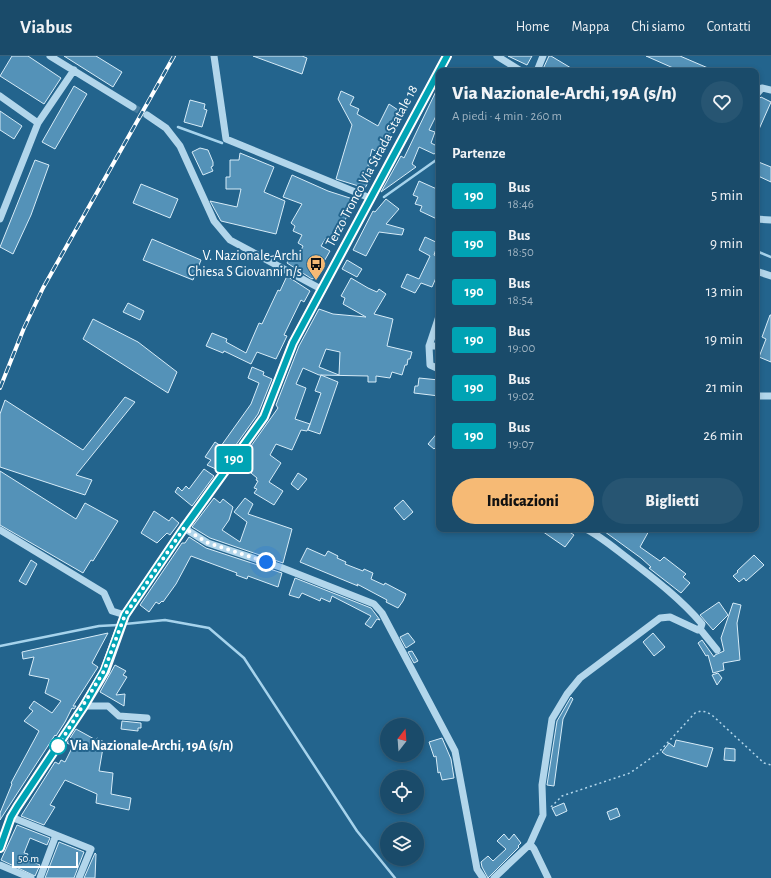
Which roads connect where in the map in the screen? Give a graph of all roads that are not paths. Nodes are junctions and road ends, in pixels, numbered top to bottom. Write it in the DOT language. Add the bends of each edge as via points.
graph roads {
  1 [pos="50,56"];
  2 [pos="214,56"];
  3 [pos="447,56"];
  4 [pos="497,56"];
  5 [pos="543,56"];
  6 [pos="440,68"];
  7 [pos="516,68"];
  8 [pos="538,68"];
  9 [pos="74,70"];
  10 [pos="436,76"];
  11 [pos="771,90"];
  12 [pos="759,92"];
  13 [pos="0,96"];
  14 [pos="133,107"];
  15 [pos="147,115"];
  16 [pos="38,124"];
  17 [pos="370,198"];
  18 [pos="0,219"];
  19 [pos="759,219"];
  20 [pos="771,220"];
  21 [pos="759,272"];
  22 [pos="771,276"];
  23 [pos="321,289"];
  24 [pos="436,325"];
  25 [pos="429,346"];
  26 [pos="436,346"];
  27 [pos="436,368"];
  28 [pos="759,396"];
  29 [pos="771,396"];
  30 [pos="184,528"];
  31 [pos="0,530"];
  32 [pos="591,532"];
  33 [pos="123,618"];
  34 [pos="700,629"];
  35 [pos="717,650"];
  36 [pos="84,706"];
  37 [pos="147,718"];
  38 [pos="11,817"];
  39 [pos="56,835"];
  40 [pos="530,844"];
  41 [pos="0,848"];
  42 [pos="0,865"];
  43 [pos="32,878"];
  44 [pos="40,878"];
  45 [pos="79,878"];
  46 [pos="483,878"];
  47 [pos="494,878"];
  48 [pos="548,878"];
  1 -- 9 [label="street"];
  2 -- 17 [label="street" via="226,139"];
  3 -- 6 [label="main road, Terzo Tronco Via Strada Statale 18"];
  4 -- 7 [label="street"];
  5 -- 8 [label="street"];
  9 -- 14 [label="street"];
  9 -- 16 [label="street"];
  10 -- 17 [label="main road, Terzo Tronco Via Strada Statale 18"];
  11 -- 12 [label="street" via="762,88"];
  13 -- 16 [label="street"];
  15 -- 23 [label="street" via="166,128 180,146 214,221 225,236"];
  16 -- 18 [label="street"];
  17 -- 23 [label="main road, Terzo Tronco Via Strada Statale 18"];
  19 -- 20 [label="street"];
  21 -- 22 [label="street"];
  23 -- 30 [label="main road, Terzo Tronco Via Strada Statale 18" via="293,343 264,417"];
  24 -- 25 [label="street"];
  25 -- 26 [label="street"];
  25 -- 27 [label="street" via="430,365"];
  28 -- 29 [label="street"];
  30 -- 33 [label="main road, Terzo Tronco Via Strada Statale 18"];
  30 -- 46 [label="street" via="208,543 280,567 374,604 382,613 455,750 477,869"];
  31 -- 33 [label="street" via="104,593 112,611"];
  32 -- 34 [label="street" via="654,578 702,624"];
  33 -- 36 [label="main road, Terzo Tronco Via Strada Statale 18" via="104,671"];
  34 -- 35 [label="street"];
  34 -- 40 [label="street" via="670,617 660,618 580,678 567,694 552,719 542,785 543,815"];
  36 -- 37 [label="street" via="108,706 119,716"];
  36 -- 38 [label="main road, Terzo Tronco Via Strada Statale 18"];
  38 -- 39 [label="street"];
  38 -- 41 [label="main road, Terzo Tronco Via Strada Statale 18"];
  39 -- 44 [label="street"];
  39 -- 45 [label="street" via="91,849"];
  40 -- 47 [label="street"];
  40 -- 48 [label="street"];
  42 -- 43 [label="street"];
}
